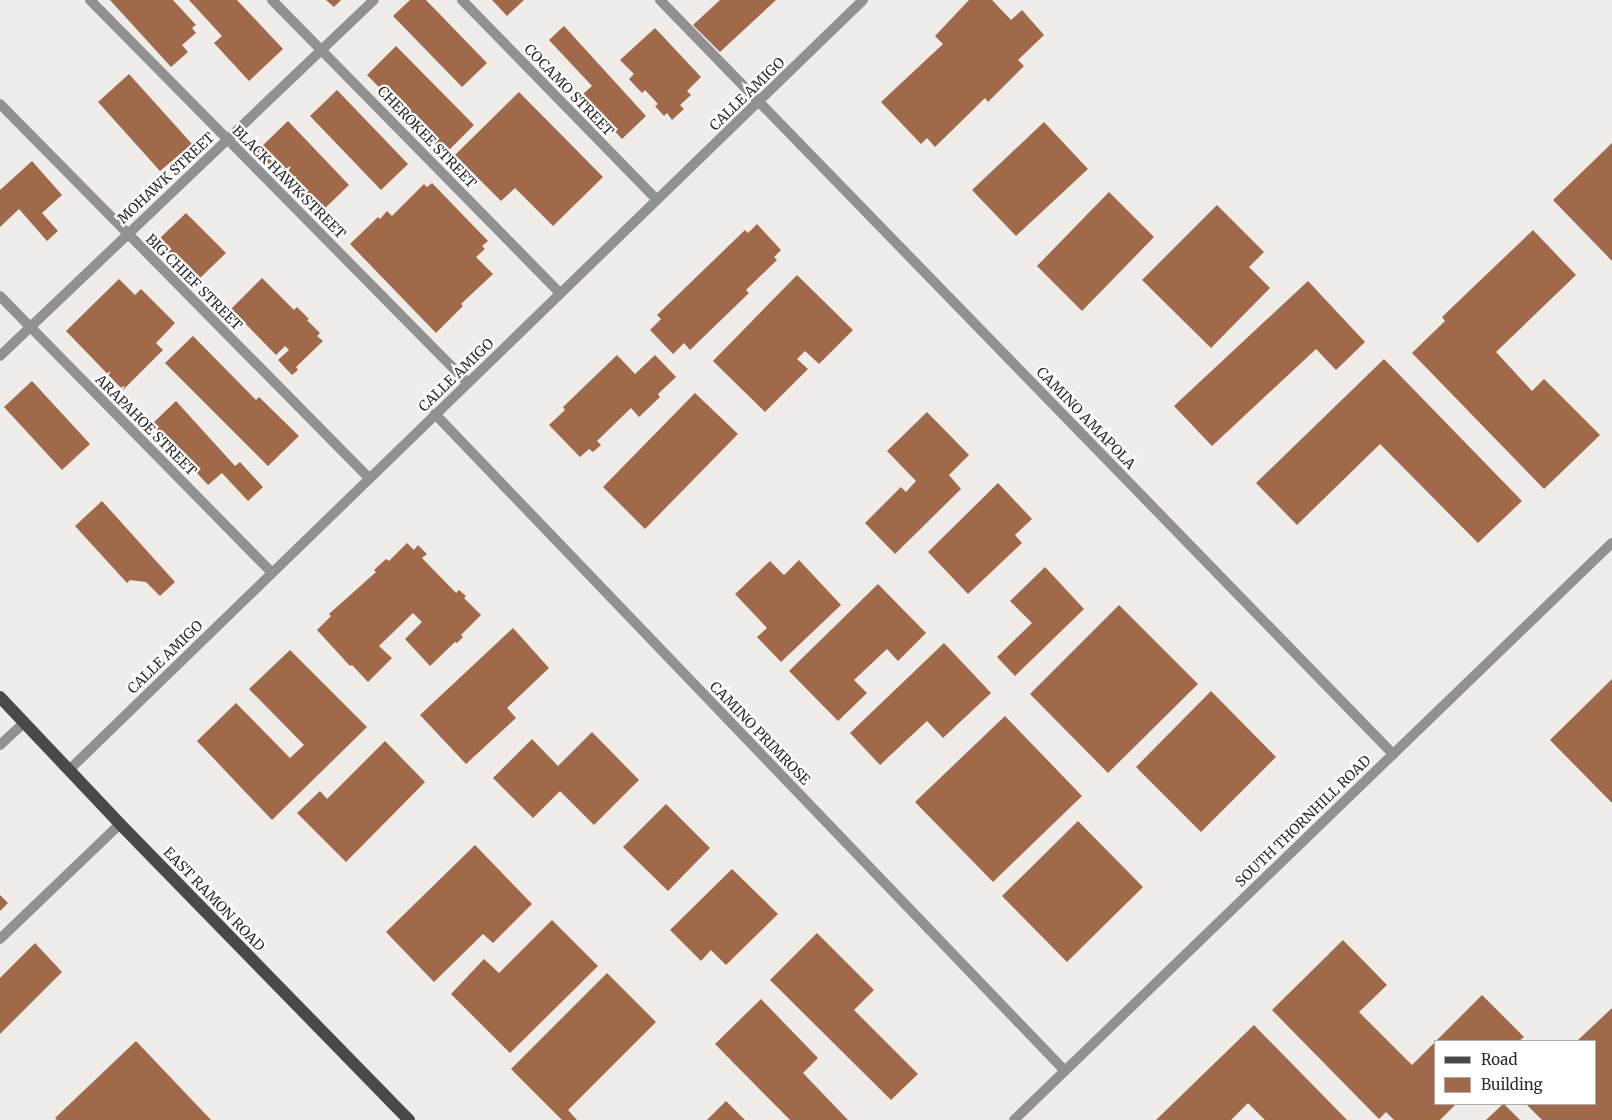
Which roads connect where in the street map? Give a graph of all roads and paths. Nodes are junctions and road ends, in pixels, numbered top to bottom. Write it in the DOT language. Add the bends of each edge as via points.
graph roads {
  1 [pos="90,0"];
  2 [pos="272,0"];
  3 [pos="374,0"];
  4 [pos="462,0"];
  5 [pos="660,0"];
  6 [pos="863,0"];
  7 [pos="323,50"];
  8 [pos="758,102"];
  9 [pos="0,104"];
  10 [pos="228,139"];
  11 [pos="657,200"];
  12 [pos="127,233"];
  13 [pos="560,293"];
  14 [pos="0,296"];
  15 [pos="31,327"];
  16 [pos="0,356"];
  17 [pos="468,383"];
  18 [pos="435,414"];
  19 [pos="369,478"];
  20 [pos="1612,542"];
  21 [pos="272,573"];
  22 [pos="0,697"];
  23 [pos="25,722"];
  24 [pos="0,745"];
  25 [pos="1393,754"];
  26 [pos="69,770"];
  27 [pos="120,824"];
  28 [pos="0,939"];
  29 [pos="1065,1071"];
  30 [pos="410,1120"];
  31 [pos="1014,1120"];
  1 -- 10 [label="street, BLACK HAWK STREET"];
  2 -- 7 [label="street, CHEROKEE STREET"];
  3 -- 7 [label="street, MOHAWK STREET"];
  4 -- 11 [label="street, COCAMO STREET"];
  5 -- 8 [label="street, CAMINO AMAPOLA"];
  6 -- 8 [label="street, CALLE AMIGO"];
  7 -- 10 [label="street, MOHAWK STREET"];
  7 -- 13 [label="street, CHEROKEE STREET"];
  8 -- 11 [label="street, CALLE AMIGO"];
  8 -- 25 [label="street, CAMINO AMAPOLA"];
  9 -- 12 [label="street, BIG CHIEF STREET"];
  10 -- 12 [label="street, MOHAWK STREET"];
  10 -- 17 [label="street, BLACK HAWK STREET"];
  11 -- 13 [label="street, CALLE AMIGO"];
  12 -- 15 [label="street, MOHAWK STREET"];
  12 -- 19 [label="street, BIG CHIEF STREET"];
  13 -- 17 [label="street, CALLE AMIGO"];
  14 -- 15 [label="street, ARAPAHOE STREET"];
  15 -- 16 [label="street, MOHAWK STREET"];
  15 -- 21 [label="street, ARAPAHOE STREET"];
  17 -- 18 [label="street, CALLE AMIGO"];
  18 -- 19 [label="street, CALLE AMIGO"];
  18 -- 29 [label="street, CAMINO PRIMROSE"];
  19 -- 21 [label="street, CALLE AMIGO"];
  20 -- 25 [label="street, SOUTH THORNHILL ROAD"];
  21 -- 26 [label="street, CALLE AMIGO"];
  22 -- 23 [label="main road, EAST RAMON ROAD"];
  23 -- 24 [label="street"];
  23 -- 26 [label="main road, EAST RAMON ROAD"];
  25 -- 29 [label="street, SOUTH THORNHILL ROAD"];
  26 -- 27 [label="main road, EAST RAMON ROAD"];
  27 -- 28 [label="street"];
  27 -- 30 [label="main road, EAST RAMON ROAD"];
  29 -- 31 [label="street, SOUTH THORNHILL ROAD"];
}
